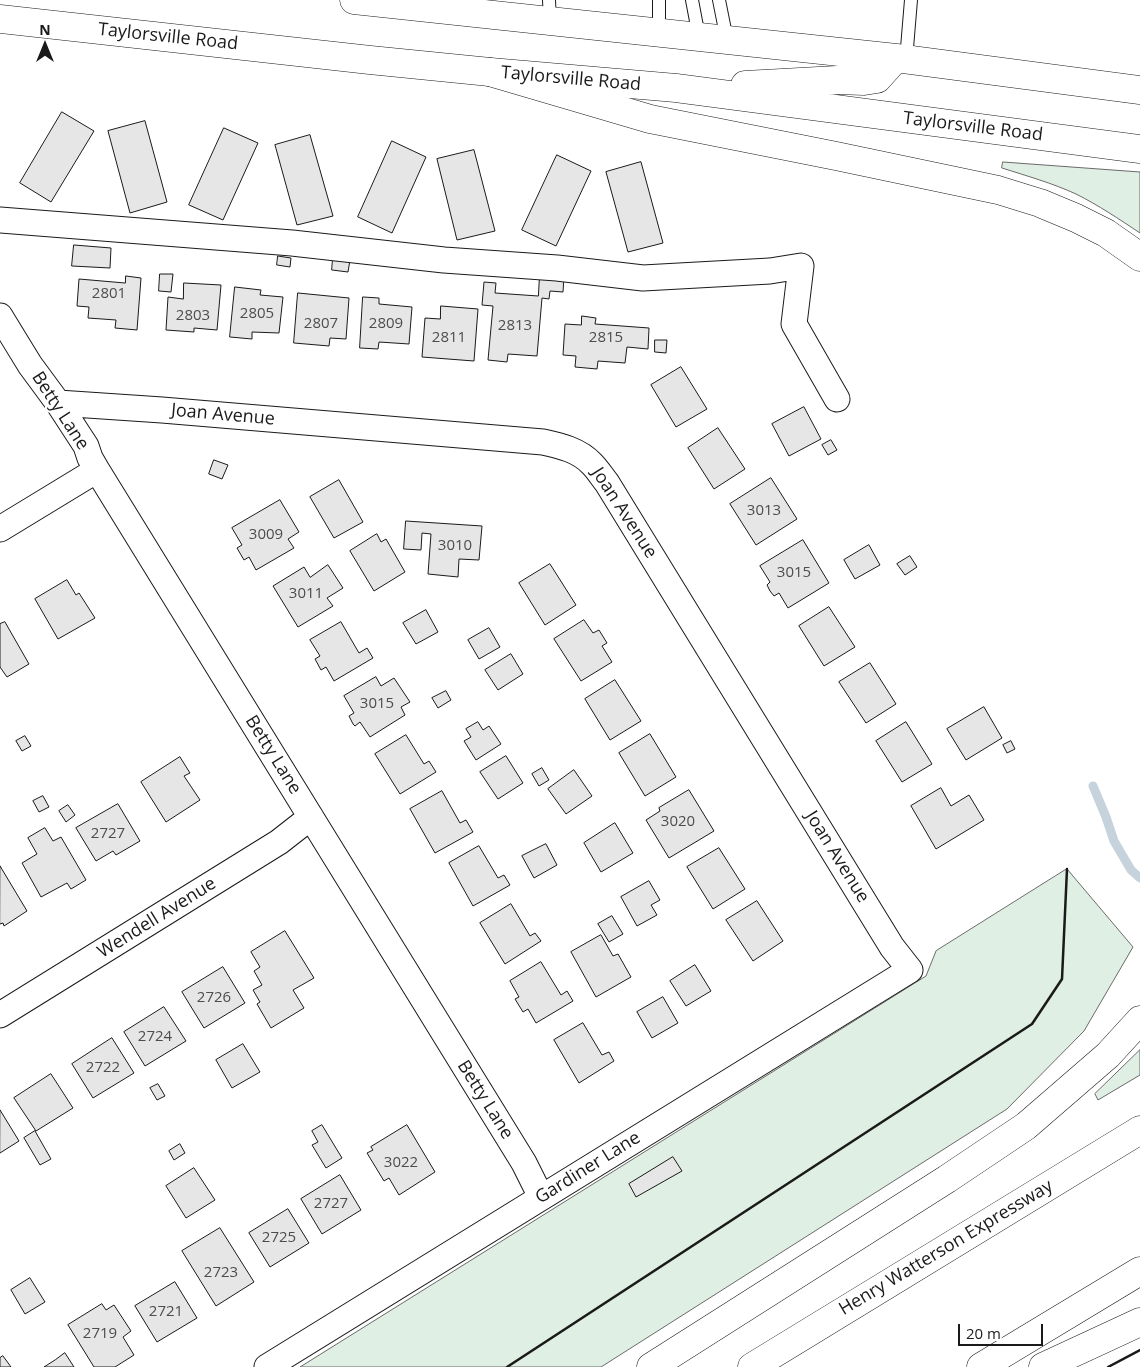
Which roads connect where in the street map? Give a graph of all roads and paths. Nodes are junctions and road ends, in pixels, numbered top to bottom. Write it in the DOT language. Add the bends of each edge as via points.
graph roads {
  1 [pos="354,0"];
  2 [pos="659,0"];
  3 [pos="692,0"];
  4 [pos="719,0"];
  5 [pos="911,0"];
  6 [pos="549,11"];
  7 [pos="0,18"];
  8 [pos="659,33"];
  9 [pos="699,37"];
  10 [pos="726,40"];
  11 [pos="902,59"];
  12 [pos="490,72"];
  13 [pos="676,88"];
  14 [pos="1140,90"];
  15 [pos="1140,149"];
  16 [pos="0,220"];
  17 [pos="1140,257"];
  18 [pos="0,316"];
  19 [pos="837,399"];
  20 [pos="58,404"];
  21 [pos="97,470"];
  22 [pos="0,529"];
  23 [pos="311,817"];
  24 [pos="910,970"];
  25 [pos="0,1015"];
  26 [pos="1140,1020"];
  27 [pos="1140,1130"];
  28 [pos="541,1197"];
  29 [pos="1140,1271"];
  30 [pos="1140,1322"];
  31 [pos="267,1367"];
  32 [pos="651,1367"];
  33 [pos="752,1367"];
  34 [pos="981,1367"];
  35 [pos="1043,1367"];
  1 -- 6 [label="main road"];
  2 -- 8 [label="lane"];
  3 -- 9 [label="lane"];
  4 -- 10 [label="lane"];
  5 -- 11 [label="lane"];
  6 -- 8 [label="main road"];
  7 -- 12 [label="main road, Taylorsville Road"];
  8 -- 9 [label="main road"];
  9 -- 10 [label="main road"];
  10 -- 11 [label="main road"];
  11 -- 13 [label="main road" via="877,79 864,81"];
  11 -- 14 [label="main road"];
  12 -- 13 [label="main road, Taylorsville Road"];
  12 -- 17 [label="main road" via="650,119 998,190 1076,218 1106,233"];
  13 -- 15 [label="main road, Taylorsville Road"];
  16 -- 19 [label="street" via="292,243 643,278 770,271 801,266 794,324"];
  18 -- 20 [label="street, Betty Lane"];
  20 -- 21 [label="street, Betty Lane" via="86,446"];
  20 -- 24 [label="street, Joan Avenue" via="170,410 543,442 567,447 582,455 607,483 892,947"];
  21 -- 22 [label="street"];
  21 -- 23 [label="street, Betty Lane"];
  23 -- 25 [label="street, Wendell Avenue" via="279,842"];
  23 -- 28 [label="street, Betty Lane" via="524,1164"];
  24 -- 28 [label="street, Gardiner Lane"];
  26 -- 32 [label="main road" via="1108,1055 1026,1126"];
  27 -- 33 [label="main road, Henry Watterson Expressway"];
  28 -- 31 [label="street, Gardiner Lane"];
  29 -- 34 [label="main road"];
  30 -- 35 [label="main road"];
}
